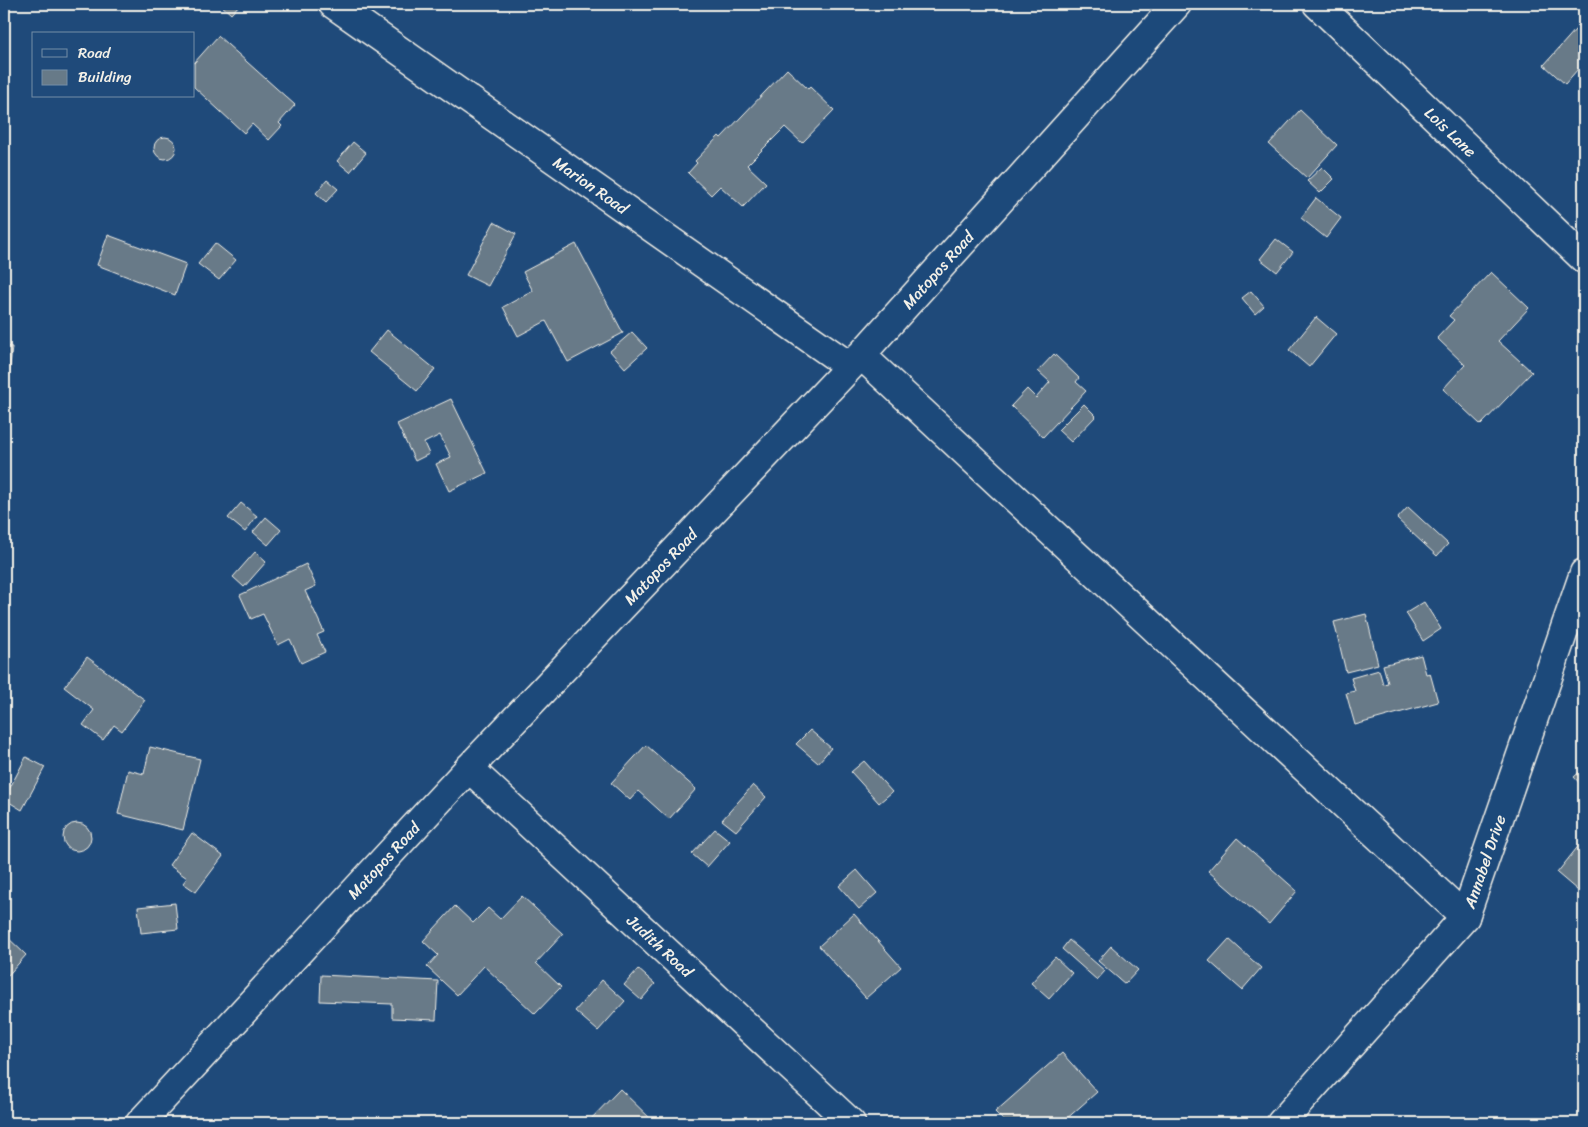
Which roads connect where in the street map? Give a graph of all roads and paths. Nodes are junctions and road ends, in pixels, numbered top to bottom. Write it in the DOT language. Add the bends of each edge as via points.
graph roads {
  1 [pos="333,4"];
  2 [pos="1177,4"];
  3 [pos="1317,4"];
  4 [pos="1584,259"];
  5 [pos="855,360"];
  6 [pos="1584,573"];
  7 [pos="469,768"];
  8 [pos="1465,917"];
  9 [pos="140,1123"];
  10 [pos="850,1123"];
  11 [pos="1281,1123"];
  1 -- 5 [label="street, Marion Road"];
  2 -- 5 [label="street, Matopos Road"];
  3 -- 4 [label="street, Lois Lane"];
  5 -- 7 [label="street, Matopos Road"];
  5 -- 8 [label="street, Marion Road"];
  6 -- 8 [label="street, Annabel Drive"];
  7 -- 9 [label="street, Matopos Road"];
  7 -- 10 [label="street, Judith Road"];
  8 -- 11 [label="street, Annabel Drive"];
}
